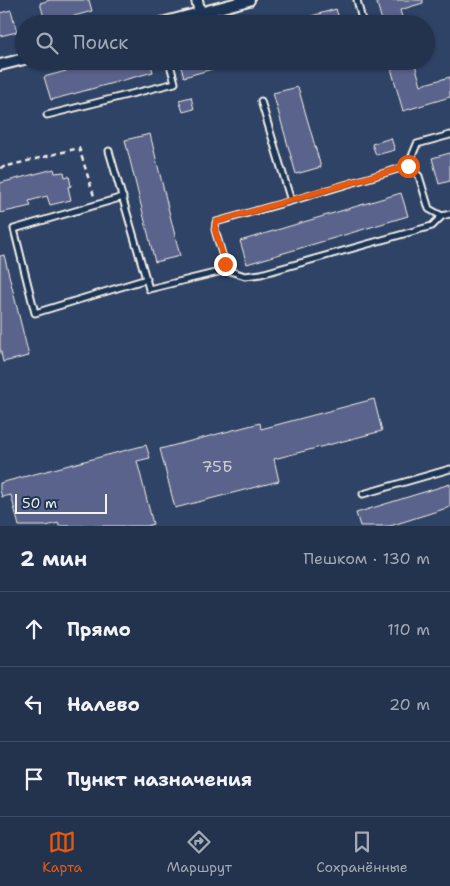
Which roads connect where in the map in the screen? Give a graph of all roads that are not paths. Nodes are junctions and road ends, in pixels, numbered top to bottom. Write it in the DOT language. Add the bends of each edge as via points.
graph roads {
  1 [pos="197,0"];
  2 [pos="249,0"];
  3 [pos="357,0"];
  4 [pos="200,13"];
  5 [pos="193,15"];
  6 [pos="361,15"];
  7 [pos="15,61"];
  8 [pos="0,65"];
  9 [pos="172,70"];
  10 [pos="261,101"];
  11 [pos="48,115"];
  12 [pos="450,135"];
  13 [pos="109,151"];
  14 [pos="408,166"];
  15 [pos="123,197"];
  16 [pos="291,201"];
  17 [pos="450,214"];
  18 [pos="442,216"];
  19 [pos="227,270"];
  20 [pos="147,279"];
  21 [pos="450,469"];
  22 [pos="363,494"];
  1 -- 4 [label="street"];
  2 -- 4 [label="street"];
  3 -- 6 [label="lane"];
  4 -- 5 [label="street"];
  7 -- 8 [label="street"];
  9 -- 11 [label="lane" via="175,82"];
  10 -- 16 [label="lane"];
  12 -- 14 [label="lane" via="417,144"];
  13 -- 15 [label="lane"];
  14 -- 16 [label="lane"];
  14 -- 18 [label="lane" via="418,176 429,209"];
  15 -- 20 [label="lane"];
  15 -- 20 [label="lane" via="14,229 35,313"];
  16 -- 19 [label="lane" via="216,222 215,230"];
  17 -- 18 [label="lane"];
  18 -- 19 [label="lane" via="432,226 261,274 245,276"];
  19 -- 20 [label="lane" via="149,289"];
  21 -- 22 [label="lane"];
}
